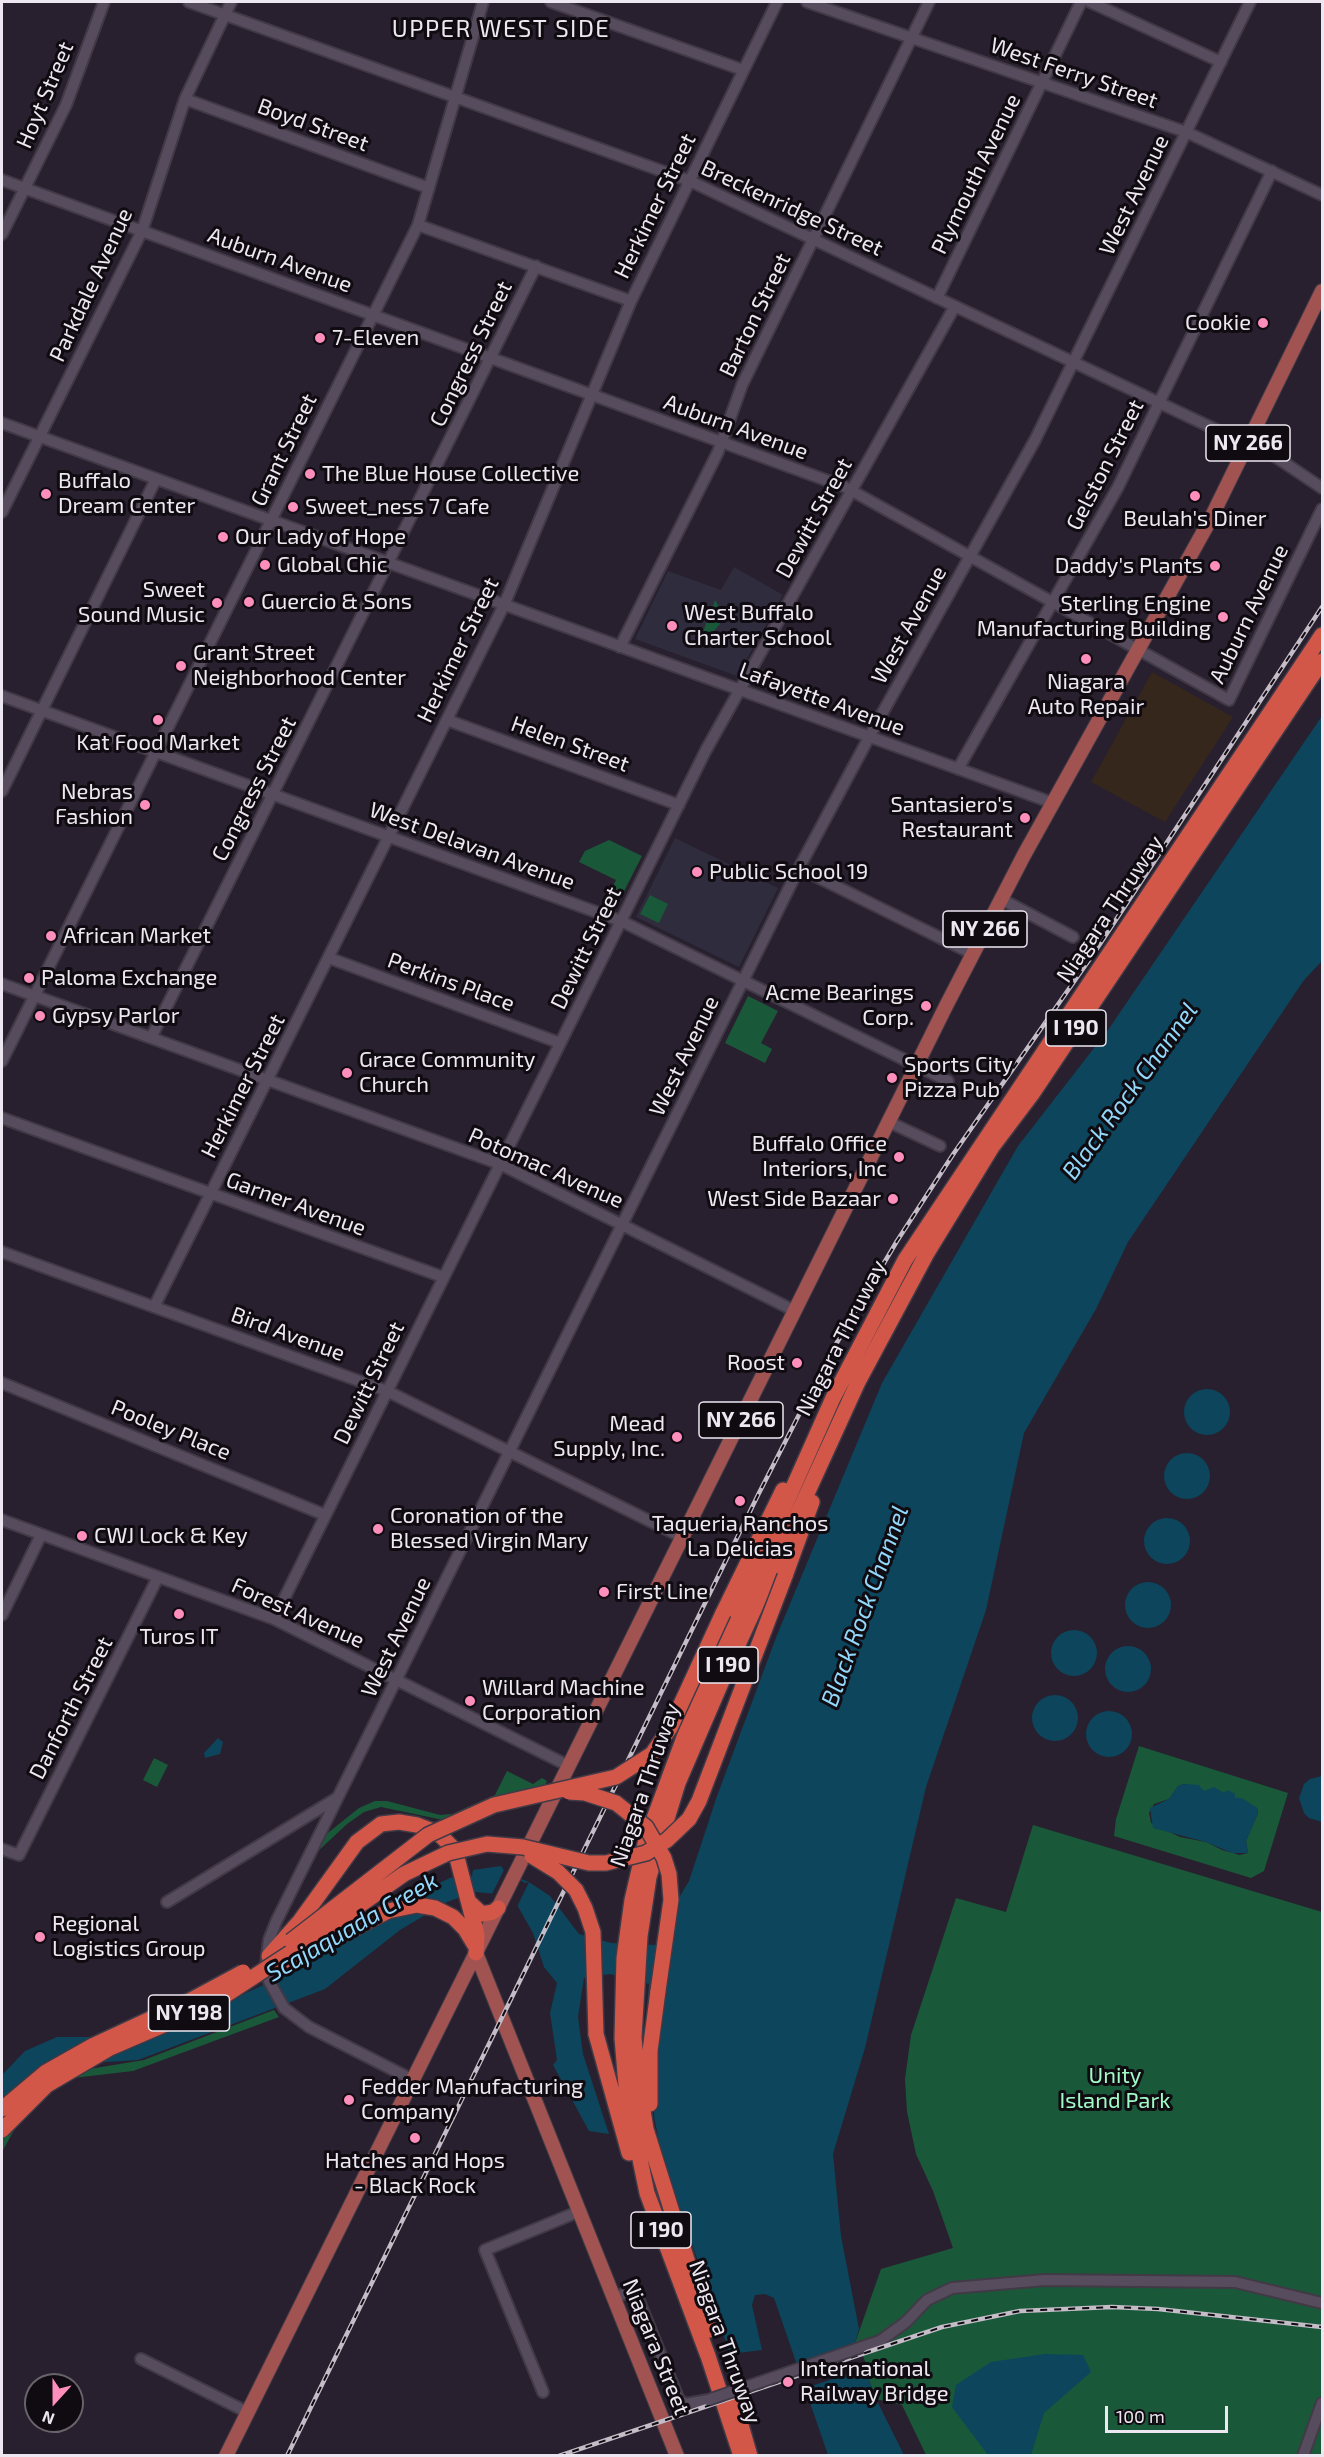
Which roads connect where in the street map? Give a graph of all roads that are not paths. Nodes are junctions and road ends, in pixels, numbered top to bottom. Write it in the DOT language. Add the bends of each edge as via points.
graph roads {
  1 [pos="104,2"];
  2 [pos="189,2"];
  3 [pos="231,2"];
  4 [pos="483,2"];
  5 [pos="551,2"];
  6 [pos="777,2"];
  7 [pos="807,2"];
  8 [pos="929,2"];
  9 [pos="1081,2"];
  10 [pos="1090,2"];
  11 [pos="1250,2"];
  12 [pos="225,14"];
  13 [pos="912,38"];
  14 [pos="1221,62"];
  15 [pos="743,70"];
  16 [pos="1042,83"];
  17 [pos="455,97"];
  18 [pos="184,99"];
  19 [pos="1186,132"];
  20 [pos="1272,171"];
  21 [pos="2,180"];
  22 [pos="690,181"];
  23 [pos="25,188"];
  24 [pos="429,188"];
  25 [pos="1323,195"];
  26 [pos="418,225"];
  27 [pos="142,231"];
  28 [pos="2,234"];
  29 [pos="813,239"];
  30 [pos="536,266"];
  31 [pos="1323,291"];
  32 [pos="937,298"];
  33 [pos="631,301"];
  34 [pos="955,306"];
  35 [pos="373,315"];
  36 [pos="490,358"];
  37 [pos="1074,362"];
  38 [pos="592,395"];
  39 [pos="1159,402"];
  40 [pos="2,423"];
  41 [pos="39,437"];
  42 [pos="722,442"];
  43 [pos="1249,443"];
  44 [pos="156,479"];
  45 [pos="1323,488"];
  46 [pos="852,491"];
  47 [pos="1323,509"];
  48 [pos="2,512"];
  49 [pos="271,521"];
  50 [pos="970,556"];
  51 [pos="389,564"];
  52 [pos="1053,602"];
  53 [pos="504,605"];
  54 [pos="1323,635"];
  55 [pos="620,647"];
  56 [pos="1139,650"];
  57 [pos="1323,661"];
  58 [pos="740,690"];
  59 [pos="2,696"];
  60 [pos="41,711"];
  61 [pos="447,720"];
  62 [pos="869,737"];
  63 [pos="155,752"];
  64 [pos="958,769"];
  65 [pos="2,791"];
  66 [pos="273,795"];
  67 [pos="1053,803"];
  68 [pos="679,805"];
  69 [pos="389,837"];
  70 [pos="800,868"];
  71 [pos="1001,899"];
  72 [pos="621,921"];
  73 [pos="1073,937"];
  74 [pos="973,954"];
  75 [pos="329,958"];
  76 [pos="743,981"];
  77 [pos="2,984"];
  78 [pos="34,996"];
  79 [pos="151,1038"];
  80 [pos="560,1043"];
  81 [pos="2,1061"];
  82 [pos="917,1066"];
  83 [pos="267,1080"];
  84 [pos="948,1082"];
  85 [pos="2,1118"];
  86 [pos="889,1122"];
  87 [pos="940,1146"];
  88 [pos="500,1164"];
  89 [pos="210,1193"];
  90 [pos="622,1224"];
  91 [pos="2,1252"];
  92 [pos="443,1277"];
  93 [pos="154,1306"];
  94 [pos="795,1311"];
  95 [pos="2,1383"];
  96 [pos="387,1391"];
  97 [pos="833,1398"];
  98 [pos="847,1405"];
  99 [pos="510,1452"];
  100 [pos="325,1515"];
  101 [pos="2,1520"];
  102 [pos="41,1535"];
  103 [pos="682,1537"];
  104 [pos="158,1577"];
  105 [pos="2,1615"];
  106 [pos="274,1619"];
  107 [pos="396,1680"];
  108 [pos="569,1766"];
  109 [pos="545,1791"];
  110 [pos="338,1798"];
  111 [pos="507,1846"];
  112 [pos="2,1849"];
  113 [pos="468,1898"];
  114 [pos="167,1902"];
  115 [pos="501,1903"];
  116 [pos="476,1953"];
  117 [pos="271,1961"];
  118 [pos="628,1995"];
  119 [pos="413,2080"];
  120 [pos="2,2109"];
  121 [pos="2,2130"];
  122 [pos="656,2167"];
  123 [pos="647,2193"];
  124 [pos="580,2211"];
  125 [pos="614,2298"];
  126 [pos="1323,2303"];
  127 [pos="141,2359"];
  128 [pos="543,2392"];
  129 [pos="1323,2403"];
  130 [pos="247,2412"];
  131 [pos="226,2456"];
  132 [pos="677,2456"];
  133 [pos="741,2456"];
  134 [pos="750,2456"];
  135 [pos="1303,2456"];
  1 -- 23 [label="street, Hoyt Street" via="66,105"];
  2 -- 12 [label="street, Breckenridge Street"];
  3 -- 12 [label="street, Parkdale Avenue"];
  4 -- 17 [label="street, Grant Street"];
  5 -- 15 [label="street"];
  6 -- 15 [label="street, Herkimer Street"];
  7 -- 13 [label="street, West Ferry Street"];
  8 -- 13 [label="street, Barton Street"];
  9 -- 16 [label="street, Plymouth Avenue"];
  10 -- 14 [label="street"];
  11 -- 14 [label="street, West Avenue"];
  12 -- 17 [label="street, Breckenridge Street"];
  12 -- 18 [label="street, Parkdale Avenue"];
  13 -- 16 [label="street, West Ferry Street"];
  13 -- 29 [label="street, Barton Street"];
  14 -- 19 [label="street, West Avenue"];
  15 -- 22 [label="street, Herkimer Street"];
  16 -- 19 [label="street, West Ferry Street"];
  16 -- 32 [label="street, Plymouth Avenue"];
  17 -- 22 [label="street, Breckenridge Street"];
  17 -- 24 [label="street, Grant Street"];
  18 -- 24 [label="street, Boyd Street"];
  18 -- 27 [label="street, Parkdale Avenue"];
  19 -- 20 [label="street, West Ferry Street"];
  19 -- 37 [label="street, West Avenue"];
  20 -- 25 [label="street, West Ferry Street"];
  20 -- 39 [label="street, Gelston Street"];
  21 -- 23 [label="street, Auburn Avenue"];
  22 -- 29 [label="street, Breckenridge Street"];
  22 -- 33 [label="street, Herkimer Street"];
  23 -- 27 [label="street, Auburn Avenue"];
  23 -- 28 [label="street, Hoyt Street"];
  24 -- 26 [label="street, Grant Street"];
  26 -- 30 [label="street"];
  26 -- 35 [label="street, Grant Street"];
  27 -- 35 [label="street, Auburn Avenue"];
  27 -- 41 [label="street, Parkdale Avenue"];
  29 -- 32 [label="street, Breckenridge Street"];
  29 -- 42 [label="street, Barton Street" via="741,385"];
  30 -- 33 [label="street"];
  30 -- 36 [label="street, Congress Street"];
  31 -- 43 [label="main road, NY 266"];
  32 -- 34 [label="street, Breckenridge Street"];
  33 -- 38 [label="street, Herkimer Street"];
  34 -- 37 [label="street, Breckenridge Street"];
  34 -- 46 [label="street, Dewitt Street"];
  35 -- 36 [label="street, Auburn Avenue"];
  35 -- 49 [label="street, Grant Street"];
  36 -- 38 [label="street, Auburn Avenue"];
  36 -- 51 [label="street, Congress Street"];
  37 -- 39 [label="street, Breckenridge Street"];
  37 -- 50 [label="street, West Avenue"];
  38 -- 42 [label="street, Auburn Avenue"];
  38 -- 53 [label="street, Herkimer Street"];
  39 -- 43 [label="street, Breckenridge Street"];
  39 -- 52 [label="street, Gelston Street" via="1118,487"];
  40 -- 41 [label="street, Lafayette Avenue"];
  41 -- 44 [label="street, Lafayette Avenue"];
  41 -- 48 [label="street, Parkdale Avenue"];
  42 -- 46 [label="street, Auburn Avenue"];
  42 -- 55 [label="street, Barton Street"];
  43 -- 45 [label="street, Breckenridge Street"];
  43 -- 56 [label="main road, NY 266"];
  44 -- 49 [label="street, Lafayette Avenue"];
  44 -- 60 [label="street"];
  46 -- 50 [label="street, Auburn Avenue"];
  46 -- 58 [label="street, Dewitt Street"];
  47 -- 56 [label="street, Auburn Avenue" via="1229,700"];
  49 -- 51 [label="street, Lafayette Avenue"];
  49 -- 63 [label="street, Grant Street"];
  50 -- 52 [label="street, Auburn Avenue"];
  50 -- 62 [label="street, West Avenue"];
  51 -- 53 [label="street, Lafayette Avenue"];
  51 -- 66 [label="street, Congress Street"];
  52 -- 56 [label="street, Auburn Avenue"];
  52 -- 64 [label="street, Gelston Street"];
  53 -- 55 [label="street, Lafayette Avenue"];
  53 -- 61 [label="street, Herkimer Street"];
  54 -- 97 [label="highway, Niagara Thruway / I 190" via="905,1260"];
  55 -- 58 [label="street, Lafayette Avenue"];
  56 -- 67 [label="main road, NY 266"];
  57 -- 98 [label="highway, Niagara Thruway / I 190" via="1032,1094 992,1147 927,1252"];
  58 -- 62 [label="street, Lafayette Avenue"];
  58 -- 68 [label="street, Dewitt Street"];
  59 -- 60 [label="street, West Delavan Avenue"];
  60 -- 63 [label="street, West Delavan Avenue"];
  60 -- 65 [label="street"];
  61 -- 68 [label="street, Helen Street"];
  61 -- 69 [label="street, Herkimer Street"];
  62 -- 64 [label="street, Lafayette Avenue"];
  62 -- 70 [label="street, West Avenue"];
  63 -- 66 [label="street, West Delavan Avenue"];
  63 -- 78 [label="street, Grant Street"];
  64 -- 67 [label="street, Lafayette Avenue"];
  66 -- 69 [label="street, West Delavan Avenue"];
  66 -- 79 [label="street, Congress Street"];
  67 -- 71 [label="main road, NY 266"];
  68 -- 72 [label="street, Dewitt Street"];
  69 -- 72 [label="street, West Delavan Avenue"];
  69 -- 75 [label="street, Herkimer Street"];
  70 -- 74 [label="street"];
  70 -- 76 [label="street, West Avenue"];
  71 -- 73 [label="street"];
  71 -- 74 [label="main road, NY 266"];
  72 -- 76 [label="street, West Delavan Avenue"];
  72 -- 80 [label="street, Dewitt Street"];
  74 -- 82 [label="main road, NY 266"];
  75 -- 80 [label="street, Perkins Place"];
  75 -- 83 [label="street, Herkimer Street"];
  76 -- 82 [label="street, West Delavan Avenue"];
  76 -- 90 [label="street, West Avenue"];
  77 -- 78 [label="street, Potomac Avenue"];
  78 -- 79 [label="street, Potomac Avenue"];
  78 -- 81 [label="street, Grant Street"];
  79 -- 83 [label="street, Potomac Avenue"];
  80 -- 88 [label="street, Dewitt Street"];
  82 -- 84 [label="street, West Delavan Avenue"];
  82 -- 86 [label="main road, NY 266"];
  83 -- 88 [label="street, Potomac Avenue"];
  83 -- 89 [label="street, Herkimer Street"];
  85 -- 89 [label="street, Garner Avenue"];
  86 -- 87 [label="street"];
  86 -- 94 [label="main road, NY 266"];
  88 -- 90 [label="street, Potomac Avenue"];
  88 -- 92 [label="street, Dewitt Street"];
  89 -- 92 [label="street, Garner Avenue"];
  89 -- 93 [label="street, Herkimer Street"];
  90 -- 94 [label="street, Potomac Avenue"];
  90 -- 99 [label="street, West Avenue"];
  91 -- 93 [label="street, Bird Avenue"];
  92 -- 96 [label="street, Dewitt Street"];
  93 -- 96 [label="street, Bird Avenue"];
  94 -- 103 [label="main road, NY 266"];
  95 -- 100 [label="street, Pooley Place"];
  96 -- 99 [label="street, Bird Avenue"];
  96 -- 100 [label="street, Dewitt Street"];
  97 -- 109 [label="highway, bridge" via="766,1520 670,1728 652,1754 616,1777"];
  97 -- 118 [label="highway, Niagara Thruway / I 190" via="696,1706 649,1831 628,1918"];
  98 -- 111 [label="highway, bridge" via="699,1802 689,1819 675,1834 646,1853 606,1863"];
  98 -- 118 [label="highway, Niagara Thruway / I 190" via="678,1784 649,1877"];
  99 -- 103 [label="street, Bird Avenue"];
  99 -- 107 [label="street, West Avenue"];
  100 -- 106 [label="street, Dewitt Street"];
  101 -- 102 [label="street, Forest Avenue"];
  102 -- 104 [label="street, Forest Avenue"];
  102 -- 105 [label="street"];
  103 -- 108 [label="main road, NY 266"];
  104 -- 106 [label="street, Forest Avenue"];
  104 -- 112 [label="street, Danforth Street" via="19,1855"];
  106 -- 107 [label="street, Forest Avenue"];
  107 -- 108 [label="street, Forest Avenue"];
  107 -- 110 [label="street, West Avenue"];
  108 -- 115 [label="main road, NY 266"];
  109 -- 117 [label="highway, NY 198, bridge" via="494,1805 428,1835"];
  109 -- 122 [label="highway, bridge" via="585,1792 616,1803 645,1827 669,1874 671,1900 650,2051 649,2092"];
  110 -- 114 [label="street"];
  110 -- 119 [label="street, West Avenue" via="269,1940 269,1981 291,2015"];
  111 -- 117 [label="highway, NY 198, bridge" via="469,1847 404,1874"];
  111 -- 123 [label="highway, bridge" via="538,1858 558,1872 576,1890 585,1908 593,1932 596,2034 632,2162"];
  113 -- 115 [label="highway" via="482,1914 493,1912"];
  113 -- 116 [label="highway" via="477,1935"];
  113 -- 117 [label="highway" via="458,1858 445,1838 424,1827 399,1822 381,1824 365,1833"];
  115 -- 116 [label="main road, NY 266"];
  116 -- 117 [label="highway, bridge" via="465,1929 444,1911 417,1905 397,1908 307,1953"];
  116 -- 119 [label="main road"];
  116 -- 124 [label="main road, Niagara Street"];
  117 -- 120 [label="highway, NY 198, bridge" via="92,2046 46,2072"];
  117 -- 121 [label="highway, NY 198, bridge" via="212,2004 110,2048 47,2085"];
  118 -- 122 [label="highway, Niagara Thruway / I 190" via="646,2129"];
  118 -- 123 [label="highway, Niagara Thruway / I 190" via="622,2046 627,2097"];
  119 -- 130 [label="main road"];
  122 -- 134 [label="highway, Niagara Thruway / I 190"];
  123 -- 133 [label="highway, Niagara Thruway / I 190"];
  124 -- 125 [label="main road, Niagara Street"];
  124 -- 128 [label="street" via="485,2250"];
  125 -- 126 [label="street, bridge" via="628,2292 637,2296 679,2400 686,2404 880,2341 927,2300 952,2288 1045,2280 1235,2282"];
  125 -- 132 [label="main road, Niagara Street"];
  127 -- 130 [label="street"];
  129 -- 135 [label="street"];
  130 -- 131 [label="main road"];
}
